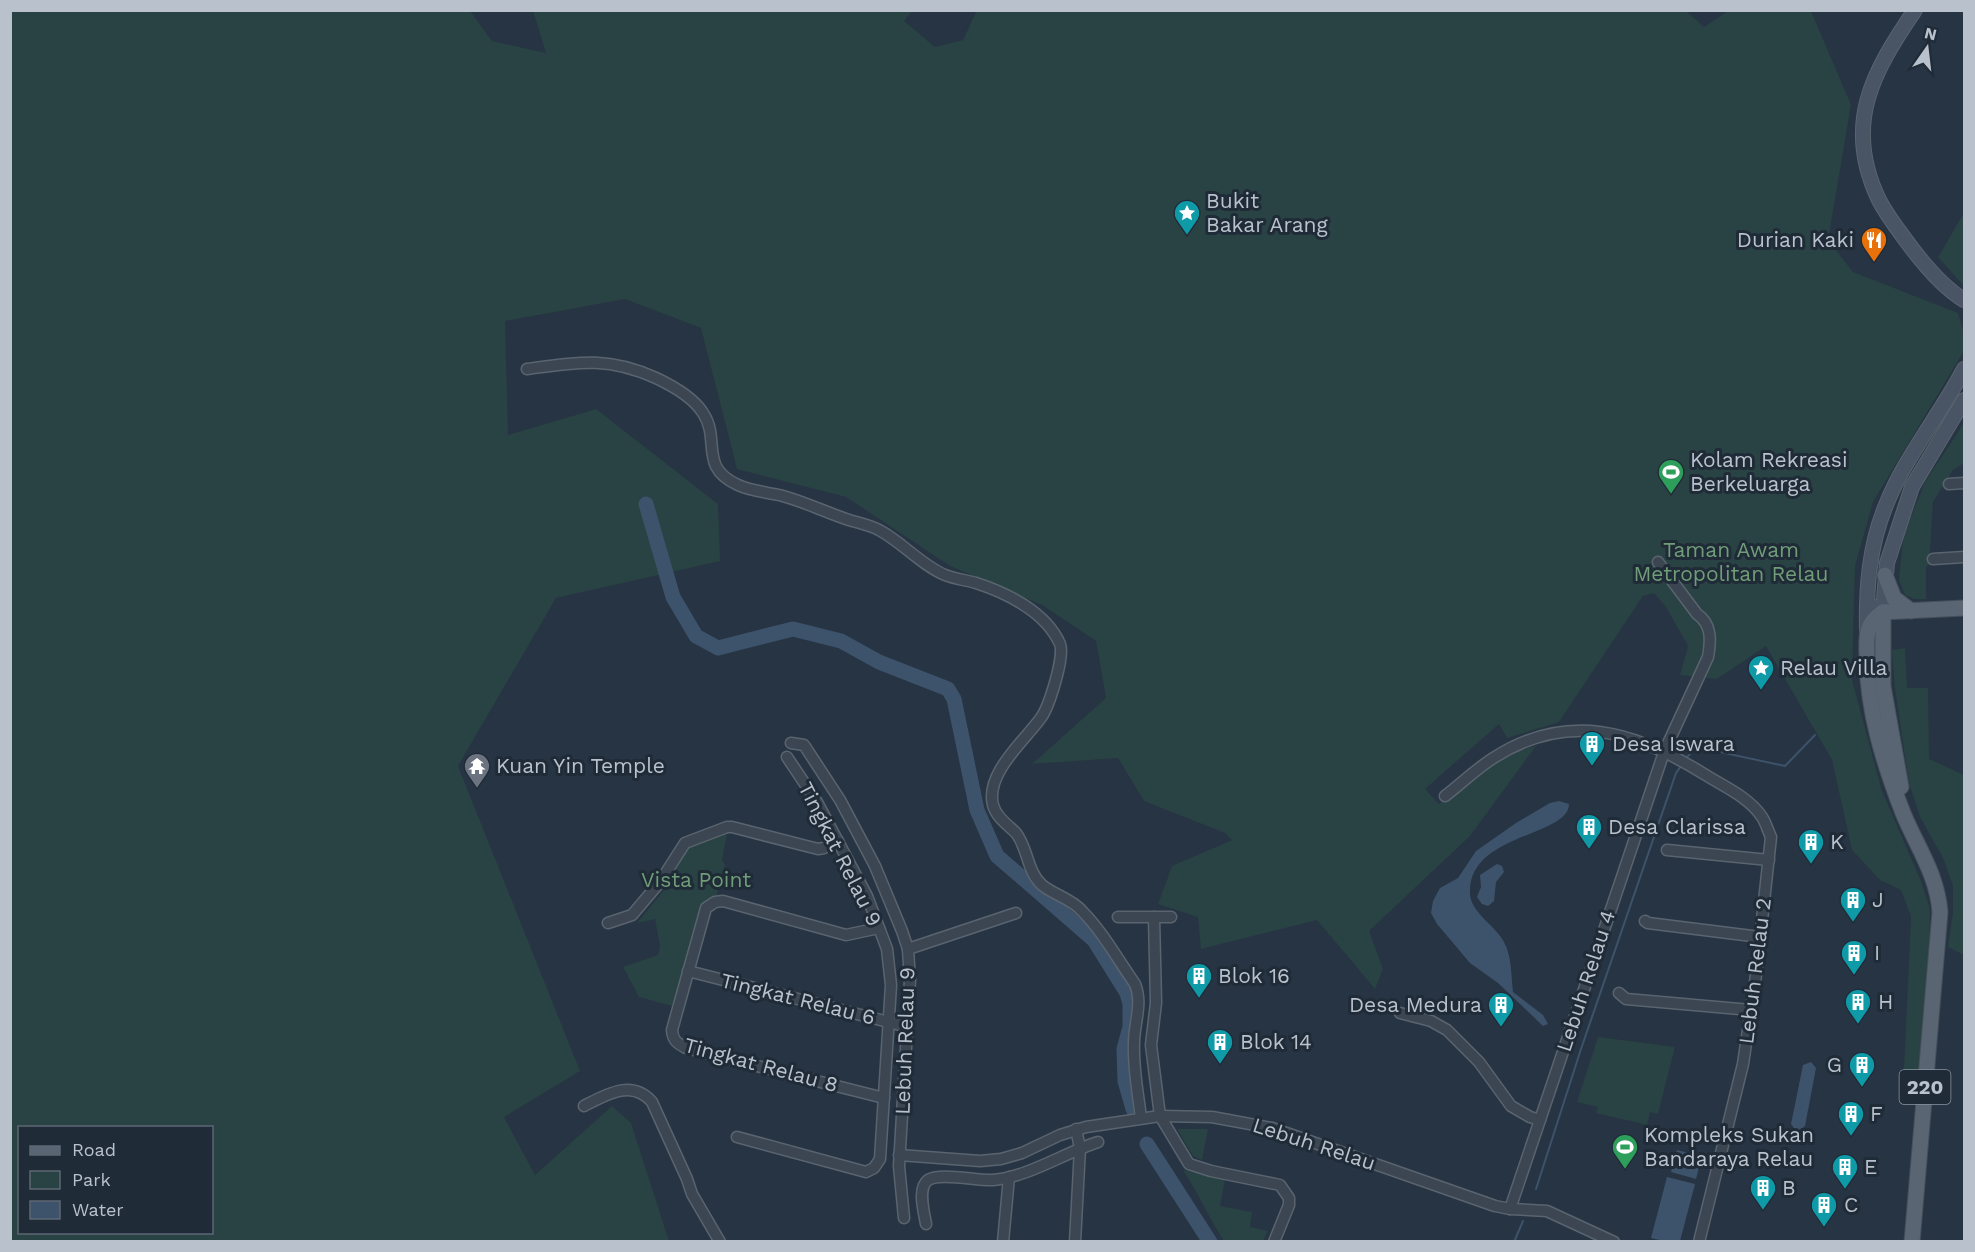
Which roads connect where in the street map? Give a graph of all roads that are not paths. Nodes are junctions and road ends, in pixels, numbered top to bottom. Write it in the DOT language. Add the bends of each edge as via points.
graph roads {
  1 [pos="1915,10"];
  2 [pos="1963,301"];
  3 [pos="527,369"];
  4 [pos="1965,369"];
  5 [pos="1965,400"];
  6 [pos="1965,483"];
  7 [pos="1950,484"];
  8 [pos="1965,557"];
  9 [pos="1933,559"];
  10 [pos="1658,562"];
  11 [pos="1885,575"];
  12 [pos="1867,585"];
  13 [pos="1965,608"];
  14 [pos="1911,611"];
  15 [pos="1883,612"];
  16 [pos="1866,633"];
  17 [pos="1882,647"];
  18 [pos="791,743"];
  19 [pos="1664,752"];
  20 [pos="787,757"];
  21 [pos="1445,796"];
  22 [pos="1903,812"];
  23 [pos="838,841"];
  24 [pos="1667,850"];
  25 [pos="1769,860"];
  26 [pos="1016,913"];
  27 [pos="1118,916"];
  28 [pos="1154,917"];
  29 [pos="1171,917"];
  30 [pos="1645,921"];
  31 [pos="608,923"];
  32 [pos="879,928"];
  33 [pos="1760,937"];
  34 [pos="908,949"];
  35 [pos="688,971"];
  36 [pos="1619,993"];
  37 [pos="1751,1010"];
  38 [pos="1400,1013"];
  39 [pos="888,1022"];
  40 [pos="908,1027"];
  41 [pos="884,1098"];
  42 [pos="584,1106"];
  43 [pos="1160,1116"];
  44 [pos="1141,1118"];
  45 [pos="1540,1120"];
  46 [pos="1076,1129"];
  47 [pos="737,1137"];
  48 [pos="1098,1142"];
  49 [pos="1080,1148"];
  50 [pos="899,1155"];
  51 [pos="1009,1177"];
  52 [pos="1510,1209"];
  53 [pos="904,1218"];
  54 [pos="926,1224"];
  55 [pos="720,1242"];
  56 [pos="1002,1242"];
  57 [pos="1075,1242"];
  58 [pos="1274,1242"];
  59 [pos="1614,1242"];
  60 [pos="1699,1242"];
  61 [pos="1912,1242"];
  1 -- 2 [label="main road" via="1885,57 1869,92 1864,114 1865,160 1880,203 1923,262"];
  3 -- 44 [label="street" via="600,362 655,378 680,391 703,413 715,467 729,480 879,530 944,575 1007,596 1040,616 1050,627 1060,644 1061,663 1044,713 995,779 992,802 1017,835 1035,877 1081,909 1135,984 1139,1004 1134,1063"];
  4 -- 12 [label="main road, 220" via="1886,503 1871,554"];
  5 -- 11 [label="main road, 220" via="1912,487"];
  6 -- 7 [label="street"];
  8 -- 9 [label="street"];
  10 -- 19 [label="street, Lebuh Relau 4" via="1705,619 1710,645 1698,681"];
  11 -- 14 [label="main road" via="1894,598"];
  11 -- 15 [label="main road, 220"];
  12 -- 15 [label="main road" via="1872,604"];
  12 -- 16 [label="main road, 220"];
  13 -- 14 [label="main road"];
  14 -- 15 [label="main road"];
  14 -- 17 [label="main road" via="1898,621"];
  15 -- 16 [label="main road"];
  15 -- 17 [label="main road, 220"];
  16 -- 22 [label="main road, 220" via="1868,688 1882,754"];
  17 -- 22 [label="main road, 220" via="1883,686"];
  18 -- 34 [label="street, Lebuh Relau 9" via="804,745 840,800 875,866"];
  19 -- 21 [label="street, Lebuh Relau 2" via="1627,736 1596,730 1576,729 1539,736 1493,758"];
  19 -- 25 [label="street, Lebuh Relau 2" via="1751,803 1771,837"];
  19 -- 45 [label="street, Lebuh Relau 4"];
  20 -- 23 [label="street, Tingkat Relau 9"];
  22 -- 61 [label="main road, 220" via="1934,879 1940,912"];
  23 -- 31 [label="street" via="818,849 727,827 685,843 632,915"];
  23 -- 32 [label="street, Tingkat Relau 9"];
  24 -- 25 [label="street"];
  25 -- 33 [label="street, Lebuh Relau 2"];
  26 -- 34 [label="street"];
  27 -- 28 [label="street"];
  28 -- 29 [label="street"];
  28 -- 43 [label="street" via="1156,1003 1151,1045"];
  30 -- 33 [label="street"];
  32 -- 35 [label="street" via="846,934 715,902 706,908"];
  32 -- 39 [label="street, Tingkat Relau 9" via="887,949 891,985"];
  33 -- 37 [label="street, Lebuh Relau 2"];
  34 -- 40 [label="street, Lebuh Relau 9"];
  35 -- 39 [label="street, Tingkat Relau 6"];
  35 -- 41 [label="street, Tingkat Relau 8" via="672,1030 677,1043"];
  36 -- 37 [label="street" via="1626,999"];
  37 -- 60 [label="street, Lebuh Relau 2" via="1743,1064"];
  38 -- 45 [label="street" via="1447,1030 1479,1062 1511,1106"];
  39 -- 40 [label="street, Tingkat Relau 6"];
  39 -- 41 [label="street, Tingkat Relau 9"];
  40 -- 50 [label="street, Lebuh Relau 9"];
  41 -- 47 [label="street, Tingkat Relau 9" via="880,1159 866,1172"];
  42 -- 55 [label="street" via="622,1090 645,1094 692,1194"];
  43 -- 44 [label="street, Lebuh Relau"];
  43 -- 52 [label="street, Lebuh Relau" via="1212,1117 1272,1128"];
  43 -- 58 [label="street" via="1189,1164 1280,1185 1289,1205"];
  44 -- 46 [label="street, Lebuh Relau"];
  45 -- 52 [label="street, Lebuh Relau 4"];
  46 -- 49 [label="street"];
  46 -- 50 [label="street, Lebuh Relau" via="1001,1159"];
  48 -- 49 [label="street"];
  49 -- 51 [label="street"];
  49 -- 57 [label="street"];
  50 -- 53 [label="street, Lebuh Relau 9"];
  51 -- 54 [label="street" via="935,1177 927,1181 923,1190"];
  51 -- 56 [label="street"];
  52 -- 59 [label="street, Lebuh Relau" via="1547,1211"];
}
